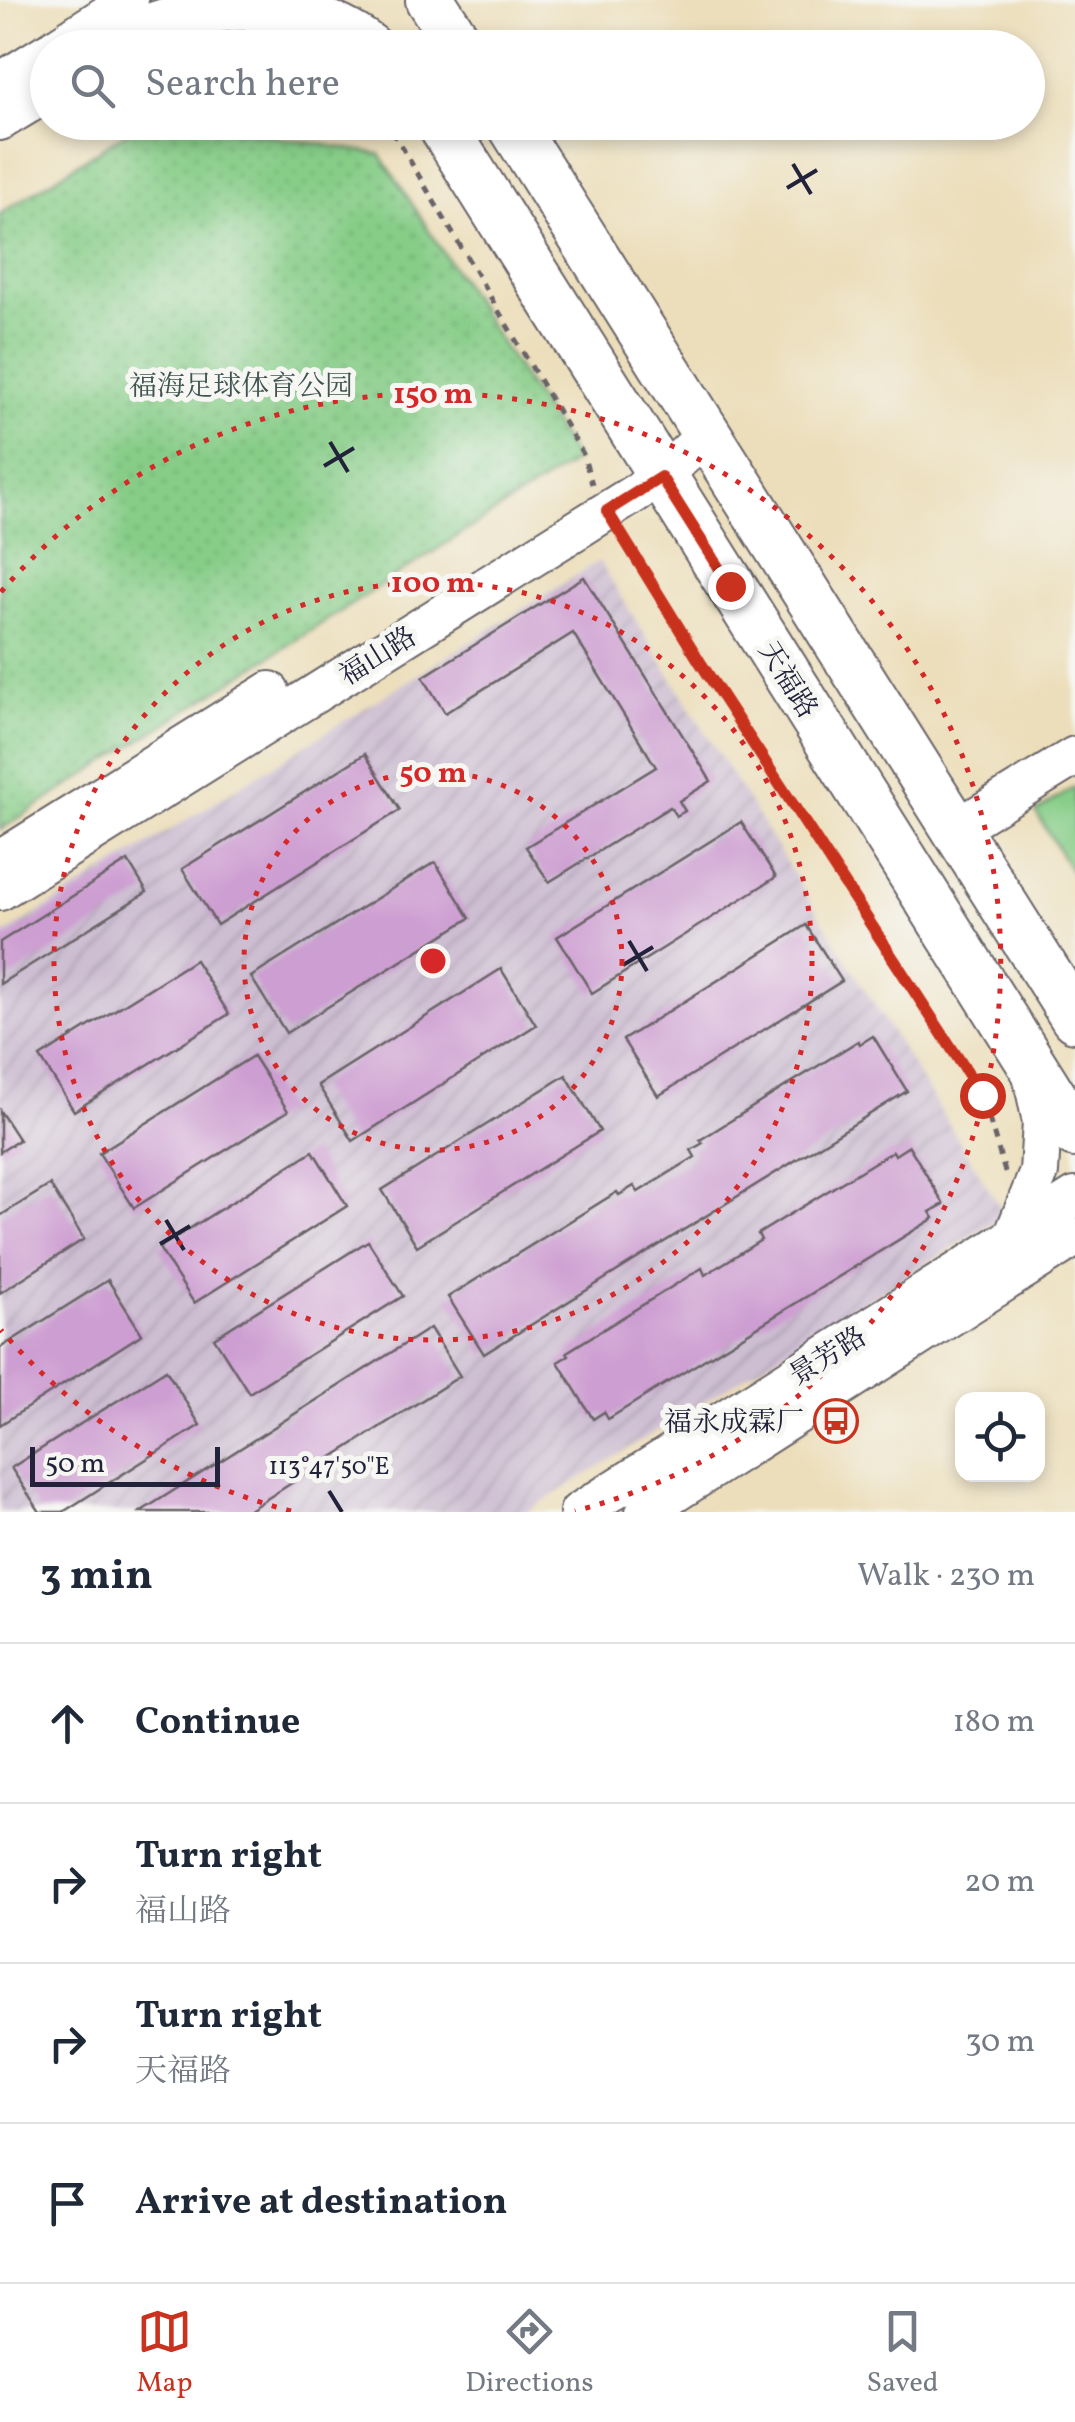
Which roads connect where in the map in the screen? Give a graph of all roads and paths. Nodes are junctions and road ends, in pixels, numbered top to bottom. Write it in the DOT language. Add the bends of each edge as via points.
graph roads {
  1 [pos="198,0"];
  2 [pos="362,0"];
  3 [pos="430,0"];
  4 [pos="134,25"];
  5 [pos="336,30"];
  6 [pos="381,30"];
  7 [pos="450,30"];
  8 [pos="30,63"];
  9 [pos="0,82"];
  10 [pos="30,103"];
  11 [pos="0,121"];
  12 [pos="398,140"];
  13 [pos="451,140"];
  14 [pos="521,140"];
  15 [pos="706,434"];
  16 [pos="654,466"];
  17 [pos="600,500"];
  18 [pos="1075,756"];
  19 [pos="956,829"];
  20 [pos="0,860"];
  21 [pos="0,891"];
  22 [pos="1073,1013"];
  23 [pos="1030,1062"];
  24 [pos="1075,1133"];
  25 [pos="1007,1178"];
  26 [pos="1075,1197"];
  27 [pos="1012,1237"];
  28 [pos="1075,1237"];
  29 [pos="1075,1273"];
  30 [pos="1008,1280"];
  31 [pos="580,1512"];
  32 [pos="645,1512"];
  1 -- 4 [label="street"];
  2 -- 6 [label="main road"];
  3 -- 7 [label="main road"];
  4 -- 5 [label="main road" via="232,6 276,10"];
  8 -- 9 [label="street"];
  10 -- 11 [label="street"];
  12 -- 17 [label="path" via="583,454"];
  13 -- 16 [label="main road, 天福路"];
  14 -- 15 [label="main road"];
  15 -- 16 [label="street, 福山路"];
  15 -- 19 [label="main road"];
  16 -- 17 [label="street, 福山路"];
  16 -- 23 [label="main road, 天福路"];
  17 -- 20 [label="street, 福山路"];
  17 -- 21 [label="street, 福山路"];
  17 -- 25 [label="path" via="982,1095"];
  18 -- 19 [label="street"];
  19 -- 22 [label="main road"];
  23 -- 24 [label="main road, 天福路"];
  23 -- 27 [label="street" via="1042,1122 1039,1172"];
  26 -- 27 [label="street, 景芳路"];
  27 -- 31 [label="street, 景芳路"];
  28 -- 30 [label="street, 景芳路"];
  29 -- 30 [label="street"];
  30 -- 32 [label="street, 景芳路"];
}
